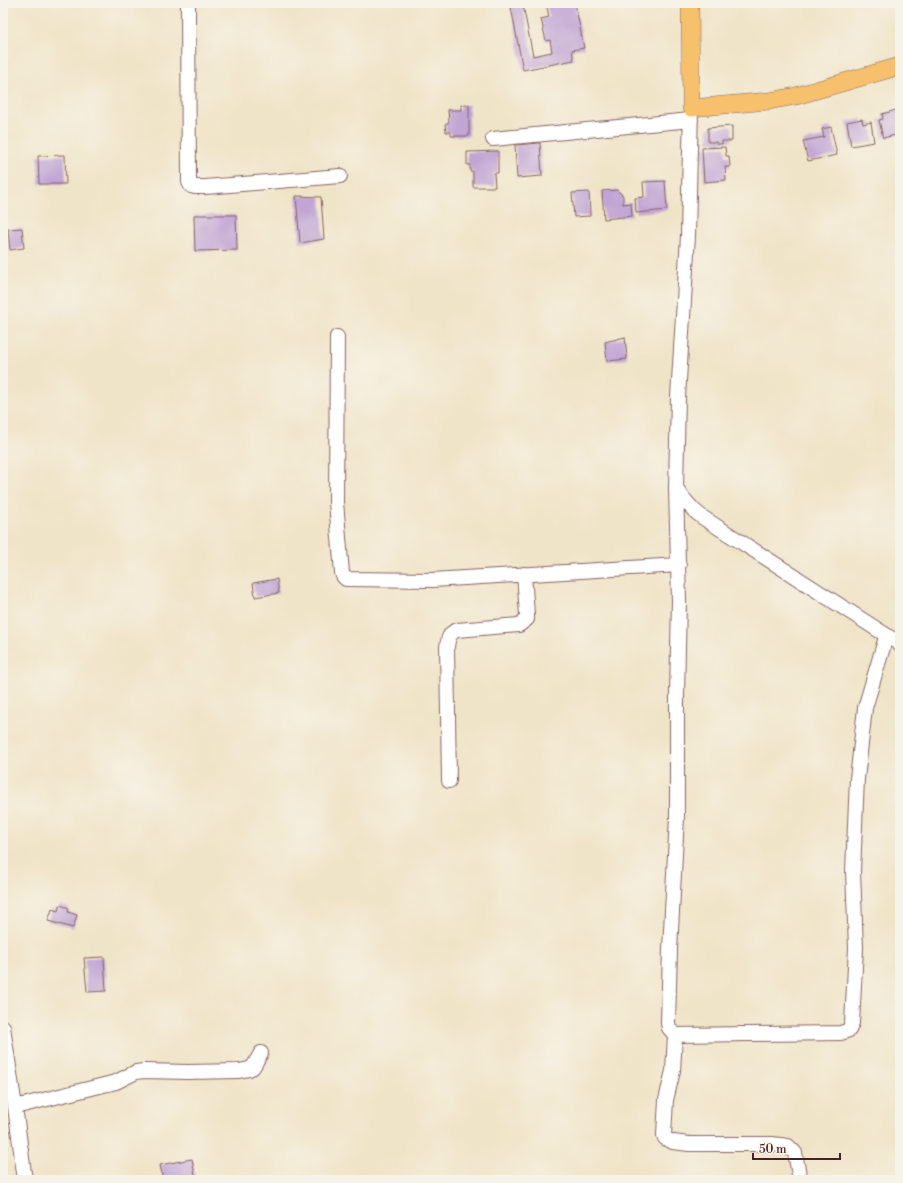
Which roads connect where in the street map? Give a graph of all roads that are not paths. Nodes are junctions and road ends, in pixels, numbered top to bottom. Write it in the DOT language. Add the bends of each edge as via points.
graph roads {
  1 [pos="188,3"];
  2 [pos="690,3"];
  3 [pos="900,66"];
  4 [pos="691,114"];
  5 [pos="493,139"];
  6 [pos="340,176"];
  7 [pos="337,337"];
  8 [pos="676,488"];
  9 [pos="678,565"];
  10 [pos="524,574"];
  11 [pos="886,637"];
  12 [pos="900,644"];
  13 [pos="449,781"];
  14 [pos="3,1027"];
  15 [pos="675,1035"];
  16 [pos="261,1053"];
  17 [pos="15,1106"];
  18 [pos="25,1180"];
  19 [pos="800,1180"];
  1 -- 6 [label="street" via="191,186 206,187"];
  2 -- 4 [label="main road"];
  3 -- 4 [label="main road" via="796,96"];
  4 -- 5 [label="street"];
  4 -- 8 [label="street"];
  7 -- 10 [label="street" via="336,502 343,576 346,579 432,580"];
  8 -- 9 [label="street"];
  8 -- 11 [label="street" via="691,510 702,518"];
  9 -- 10 [label="street"];
  9 -- 15 [label="street" via="677,818 668,1023"];
  10 -- 13 [label="street" via="527,615 524,622 457,630 449,636"];
  11 -- 12 [label="street"];
  11 -- 15 [label="street" via="865,708 857,780 853,870 856,948 852,1023 849,1030 841,1033"];
  14 -- 17 [label="street"];
  15 -- 19 [label="street" via="673,1071 664,1115 665,1138 688,1144 788,1146 795,1152"];
  16 -- 17 [label="street" via="249,1070 144,1070 116,1082"];
  17 -- 18 [label="street"];
}
